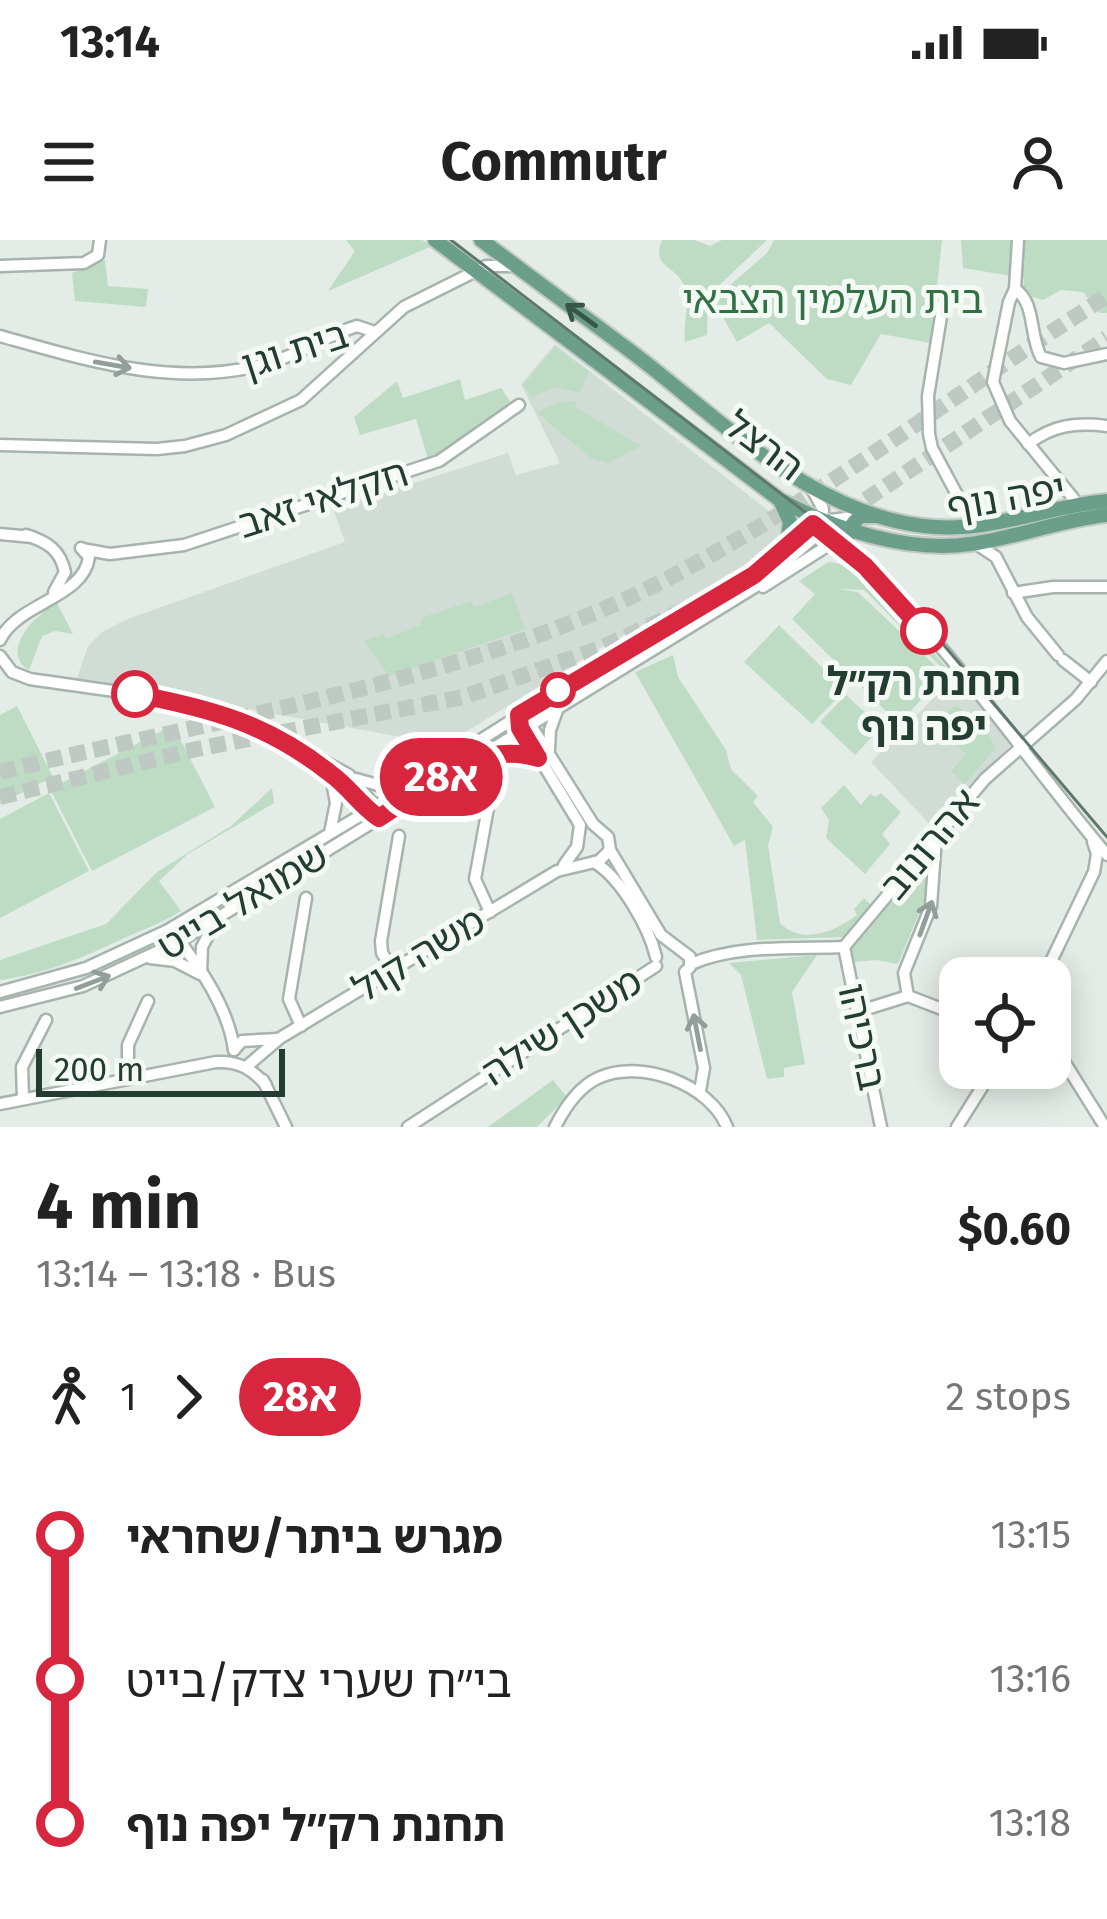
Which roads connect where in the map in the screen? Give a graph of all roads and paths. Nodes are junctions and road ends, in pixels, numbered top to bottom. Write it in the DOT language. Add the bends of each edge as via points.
graph roads {
  1 [pos="100,240"];
  2 [pos="435,240"];
  3 [pos="481,240"];
  4 [pos="1018,240"];
  5 [pos="0,266"];
  6 [pos="521,270"];
  7 [pos="478,272"];
  8 [pos="1015,289"];
  9 [pos="944,298"];
  10 [pos="375,332"];
  11 [pos="0,336"];
  12 [pos="1107,354"];
  13 [pos="519,405"];
  14 [pos="1107,426"];
  15 [pos="1028,444"];
  16 [pos="0,445"];
  17 [pos="810,487"];
  18 [pos="780,500"];
  19 [pos="1107,501"];
  20 [pos="1076,505"];
  21 [pos="963,506"];
  22 [pos="1107,515"];
  23 [pos="885,516"];
  24 [pos="1066,521"];
  25 [pos="819,525"];
  26 [pos="982,526"];
  27 [pos="952,528"];
  28 [pos="0,534"];
  29 [pos="848,534"];
  30 [pos="26,536"];
  31 [pos="1005,536"];
  32 [pos="975,543"];
  33 [pos="80,548"];
  34 [pos="786,550"];
  35 [pos="110,554"];
  36 [pos="996,557"];
  37 [pos="63,564"];
  38 [pos="85,570"];
  39 [pos="1107,587"];
  40 [pos="1013,593"];
  41 [pos="48,599"];
  42 [pos="722,607"];
  43 [pos="0,640"];
  44 [pos="0,656"];
  45 [pos="1107,661"];
  46 [pos="1088,680"];
  47 [pos="560,704"];
  48 [pos="523,722"];
  49 [pos="1019,745"];
  50 [pos="297,749"];
  51 [pos="544,756"];
  52 [pos="469,760"];
  53 [pos="1004,760"];
  54 [pos="1033,762"];
  55 [pos="330,772"];
  56 [pos="349,775"];
  57 [pos="412,782"];
  58 [pos="492,786"];
  59 [pos="374,811"];
  60 [pos="598,829"];
  61 [pos="330,833"];
  62 [pos="1089,834"];
  63 [pos="399,836"];
  64 [pos="937,837"];
  65 [pos="579,842"];
  66 [pos="610,850"];
  67 [pos="1107,855"];
  68 [pos="591,861"];
  69 [pos="557,872"];
  70 [pos="1107,873"];
  71 [pos="1085,892"];
  72 [pos="306,898"];
  73 [pos="490,911"];
  74 [pos="218,920"];
  75 [pos="168,930"];
  76 [pos="180,941"];
  77 [pos="844,947"];
  78 [pos="1053,957"];
  79 [pos="147,958"];
  80 [pos="684,960"];
  81 [pos="656,962"];
  82 [pos="393,970"];
  83 [pos="202,975"];
  84 [pos="0,992"];
  85 [pos="908,995"];
  86 [pos="148,1001"];
  87 [pos="0,1007"];
  88 [pos="939,1008"];
  89 [pos="856,1012"];
  90 [pos="46,1020"];
  91 [pos="226,1021"];
  92 [pos="301,1026"];
  93 [pos="280,1038"];
  94 [pos="248,1041"];
  95 [pos="244,1058"];
  96 [pos="1071,1073"];
  97 [pos="128,1078"];
  98 [pos="981,1089"];
  99 [pos="700,1091"];
  100 [pos="23,1099"];
  101 [pos="0,1104"];
  102 [pos="286,1127"];
  103 [pos="408,1127"];
  104 [pos="555,1127"];
  105 [pos="727,1127"];
  106 [pos="881,1127"];
  107 [pos="957,1127"];
  108 [pos="1105,1127"];
  1 -- 5 [label="street" via="98,255 84,263"];
  2 -- 7 [label="main road, הרצל"];
  3 -- 6 [label="main road, הרצל"];
  4 -- 8 [label="street"];
  6 -- 7 [label="street" via="496,263"];
  17 -- 6 [label="main road, הרצל, one-way"];
  7 -- 10 [label="street, בית וגן" via="404,307"];
  7 -- 18 [label="main road, הרצל"];
  8 -- 12 [label="street" via="1026,299 1041,357 1064,363"];
  8 -- 15 [label="street" via="993,382"];
  9 -- 21 [label="street" via="927,420 932,448"];
  11 -- 10 [label="street, בית וגן, one-way" via="104,364 220,374 277,361 357,326"];
  10 -- 16 [label="street" via="290,408 203,442 157,449"];
  13 -- 35 [label="street, חקלאי זאב" via="439,461 184,544"];
  14 -- 15 [label="street" via="1060,426"];
  15 -- 20 [label="street"];
  17 -- 23 [label="main road, יפה נוף"];
  17 -- 25 [label="street" via="820,501"];
  18 -- 25 [label="main road, יפה נוף"];
  18 -- 34 [label="main road" via="790,521"];
  19 -- 20 [label="main road, יפה נוף"];
  20 -- 24 [label="street"];
  20 -- 26 [label="main road, יפה נוף"];
  21 -- 26 [label="street"];
  21 -- 27 [label="street"];
  22 -- 24 [label="main road, יפה נוף"];
  23 -- 27 [label="main road, יפה נוף"];
  23 -- 29 [label="main road"];
  24 -- 31 [label="main road, יפה נוף"];
  25 -- 29 [label="main road, יפה נוף"];
  25 -- 34 [label="street, שמואל בייט"];
  25 -- 42 [label="street, שמואל בייט" via="781,568"];
  26 -- 27 [label="main road, יפה נוף"];
  28 -- 30 [label="street"];
  29 -- 32 [label="main road, יפה נוף"];
  29 -- 42 [label="street"];
  29 -- 49 [label="street"];
  30 -- 33 [label="street"];
  30 -- 37 [label="street" via="50,545"];
  31 -- 32 [label="main road, יפה נוף"];
  31 -- 36 [label="street"];
  32 -- 36 [label="street"];
  33 -- 35 [label="street"];
  33 -- 37 [label="street" via="65,552"];
  33 -- 38 [label="street" via="89,557"];
  34 -- 48 [label="street, שמואל בייט"];
  35 -- 38 [label="street"];
  36 -- 40 [label="street"];
  37 -- 38 [label="street" via="75,574"];
  37 -- 41 [label="street"];
  38 -- 41 [label="street"];
  39 -- 40 [label="street"];
  40 -- 46 [label="street" via="1036,631"];
  41 -- 43 [label="street" via="11,622"];
  42 -- 47 [label="street, שמואל בייט"];
  44 -- 50 [label="street" via="20,676 212,709"];
  45 -- 46 [label="street, אהרונוב"];
  46 -- 49 [label="street, אהרונוב"];
  47 -- 48 [label="street, שמואל בייט"];
  47 -- 51 [label="street"];
  48 -- 51 [label="street"];
  48 -- 52 [label="street, שמואל בייט"];
  48 -- 57 [label="street, שמואל בייט"];
  49 -- 53 [label="street, אהרונוב"];
  49 -- 54 [label="street"];
  50 -- 55 [label="street"];
  50 -- 56 [label="street"];
  51 -- 52 [label="street" via="508,751"];
  51 -- 60 [label="street"];
  51 -- 65 [label="street" via="578,821"];
  52 -- 59 [label="street, שמואל בייט"];
  53 -- 54 [label="street"];
  53 -- 64 [label="street, אהרונוב"];
  54 -- 62 [label="street"];
  55 -- 59 [label="street"];
  55 -- 61 [label="street"];
  56 -- 57 [label="street" via="378,785"];
  56 -- 59 [label="street"];
  57 -- 59 [label="street, שמואל בייט"];
  58 -- 73 [label="street" via="475,879"];
  59 -- 61 [label="street, שמואל בייט"];
  59 -- 74 [label="street, שמואל בייט"];
  60 -- 65 [label="street"];
  60 -- 66 [label="street"];
  61 -- 75 [label="street, שמואל בייט"];
  62 -- 67 [label="street"];
  62 -- 71 [label="street" via="1097,858"];
  63 -- 82 [label="street" via="381,941"];
  64 -- 77 [label="street, אהרונוב"];
  85 -- 64 [label="street, one-way" via="904,973 931,906"];
  65 -- 68 [label="street"];
  65 -- 69 [label="street, משה קול"];
  66 -- 68 [label="street"];
  66 -- 80 [label="street"];
  68 -- 69 [label="street, משה קול"];
  68 -- 81 [label="street" via="616,882"];
  69 -- 73 [label="street, משה קול"];
  70 -- 71 [label="street"];
  71 -- 78 [label="street"];
  72 -- 92 [label="street" via="289,999"];
  73 -- 82 [label="street, משה קול"];
  74 -- 76 [label="street, שמואל בייט"];
  74 -- 83 [label="street" via="202,947"];
  75 -- 76 [label="street"];
  75 -- 84 [label="street, שמואל בייט" via="86,968"];
  76 -- 79 [label="street, שמואל בייט"];
  76 -- 83 [label="street"];
  77 -- 80 [label="street"];
  77 -- 89 [label="street, ברכיהו"];
  79 -- 83 [label="street"];
  87 -- 79 [label="street, שמואל בייט, one-way" via="83,986"];
  80 -- 81 [label="street, משכן שילה" via="665,950"];
  80 -- 81 [label="street" via="668,973"];
  99 -- 80 [label="street, one-way" via="704,1068"];
  81 -- 103 [label="street, משכן שילה"];
  82 -- 92 [label="street, משה קול"];
  83 -- 91 [label="street"];
  85 -- 88 [label="street"];
  85 -- 89 [label="street"];
  86 -- 97 [label="street" via="128,1045"];
  89 -- 106 [label="street, ברכיהו"];
  90 -- 100 [label="street" via="22,1067"];
  91 -- 94 [label="street"];
  91 -- 95 [label="street"];
  92 -- 93 [label="street, משה קול"];
  93 -- 94 [label="street, משה קול"];
  93 -- 95 [label="street, משה קול"];
  94 -- 95 [label="street"];
  94 -- 95 [label="street" via="257,1047"];
  95 -- 97 [label="street, משה קול"];
  95 -- 102 [label="street"];
  96 -- 108 [label="street"];
  97 -- 100 [label="street, משה קול"];
  98 -- 107 [label="street"];
  99 -- 104 [label="street" via="647,1074 606,1075 578,1093"];
  99 -- 105 [label="street"];
  100 -- 101 [label="street, משה קול"];
}
